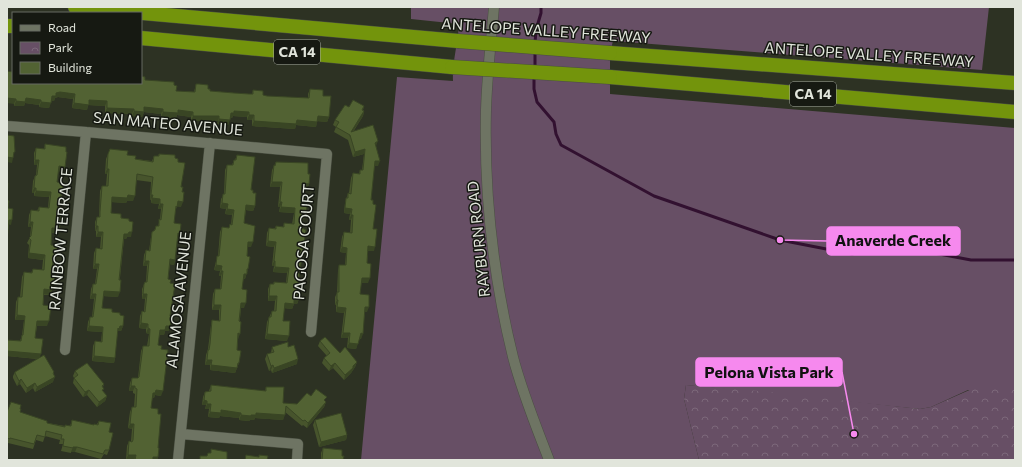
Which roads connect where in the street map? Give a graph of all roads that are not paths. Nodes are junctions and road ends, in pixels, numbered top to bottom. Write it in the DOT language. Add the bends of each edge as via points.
graph roads {
  1 [pos="75,7"];
  2 [pos="494,7"];
  3 [pos="131,12"];
  4 [pos="142,13"];
  5 [pos="142,38"];
  6 [pos="1015,83"];
  7 [pos="1015,112"];
  8 [pos="7,126"];
  9 [pos="86,132"];
  10 [pos="210,143"];
  11 [pos="327,154"];
  12 [pos="311,332"];
  13 [pos="66,350"];
  14 [pos="181,434"];
  15 [pos="178,460"];
  16 [pos="297,460"];
  17 [pos="549,460"];
  1 -- 3 [label="highway, ANTELOPE VALLEY FREEWAY / CA 14, bridge"];
  2 -- 17 [label="street, RAYBURN ROAD" via="486,108 486,144 494,257 513,358"];
  4 -- 6 [label="highway, ANTELOPE VALLEY FREEWAY / CA 14, bridge" via="458,41"];
  5 -- 7 [label="highway, CA 14, bridge" via="452,67 610,77"];
  8 -- 9 [label="street, SAN MATEO AVENUE"];
  9 -- 10 [label="street, SAN MATEO AVENUE"];
  9 -- 13 [label="street, RAINBOW TERRACE"];
  10 -- 11 [label="street, SAN MATEO AVENUE"];
  10 -- 14 [label="street, ALAMOSA AVENUE"];
  11 -- 12 [label="street, PAGOSA COURT"];
  14 -- 15 [label="street, ALAMOSA AVENUE"];
  14 -- 16 [label="street" via="298,444"];
}
